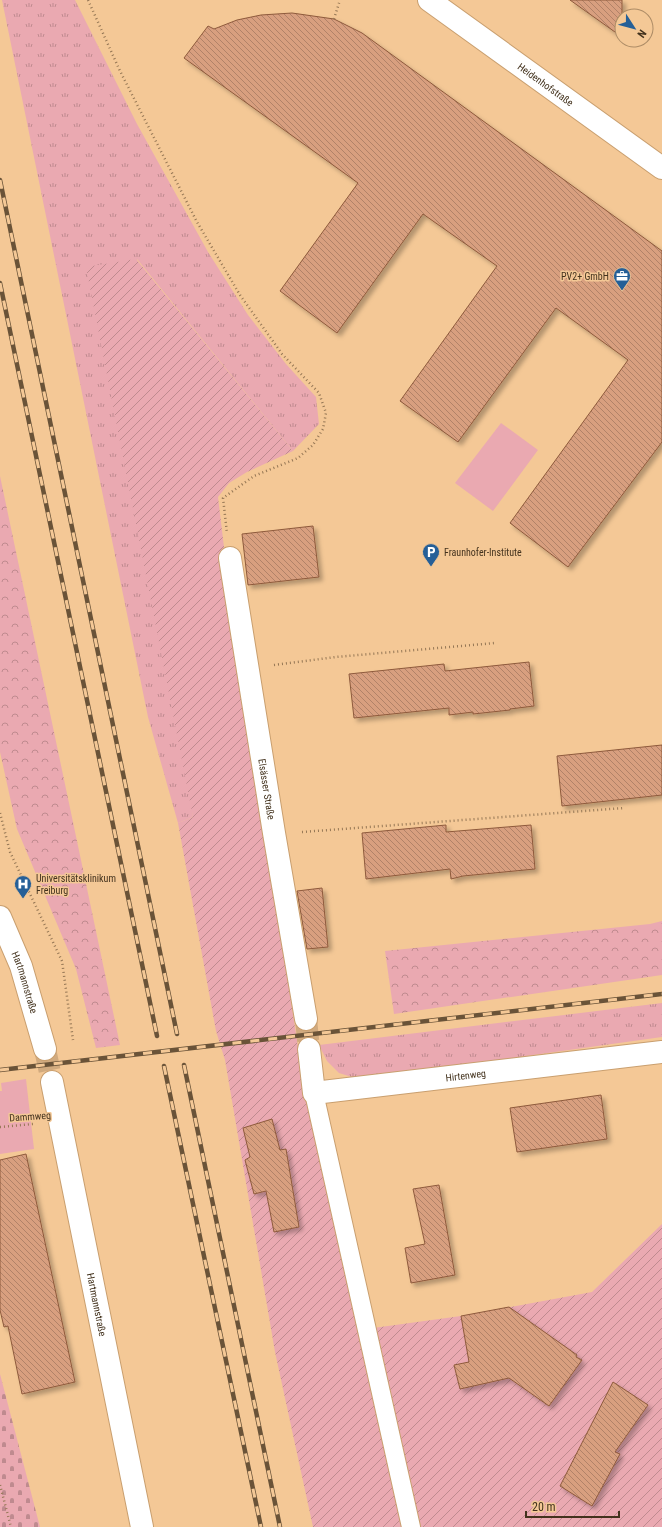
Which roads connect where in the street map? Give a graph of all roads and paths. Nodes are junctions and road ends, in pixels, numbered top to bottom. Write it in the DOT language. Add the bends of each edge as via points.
graph roads {
  1 [pos="88,0"];
  2 [pos="340,0"];
  3 [pos="429,0"];
  4 [pos="334,19"];
  5 [pos="662,168"];
  6 [pos="230,558"];
  7 [pos="494,643"];
  8 [pos="247,668"];
  9 [pos="624,808"];
  10 [pos="0,813"];
  11 [pos="274,834"];
  12 [pos="0,917"];
  13 [pos="306,1019"];
  14 [pos="73,1042"];
  15 [pos="45,1049"];
  16 [pos="309,1049"];
  17 [pos="662,1052"];
  18 [pos="52,1082"];
  19 [pos="314,1093"];
  20 [pos="61,1122"];
  21 [pos="0,1126"];
  22 [pos="0,1485"];
  23 [pos="11,1527"];
  24 [pos="142,1527"];
  25 [pos="411,1527"];
  1 -- 6 [label="path" via="120,71 197,222 240,295 282,354 319,393 326,413 323,429 313,445 298,458 254,476 222,498"];
  2 -- 4 [label="path"];
  3 -- 5 [label="street, Heidenhofstraße"];
  6 -- 8 [label="street, Elsässer Straße"];
  7 -- 8 [label="path"];
  8 -- 11 [label="street, Elsässer Straße"];
  9 -- 11 [label="path"];
  10 -- 14 [label="path" via="10,852 62,961"];
  11 -- 13 [label="street, Elsässer Straße"];
  12 -- 15 [label="street, Hartmannstraße" via="21,966"];
  16 -- 19 [label="street"];
  17 -- 19 [label="street, Hirtenweg"];
  18 -- 20 [label="street, Hartmannstraße"];
  19 -- 25 [label="lane"];
  20 -- 21 [label="path, Dammweg"];
  20 -- 24 [label="street, Hartmannstraße"];
  22 -- 23 [label="path"];
}
